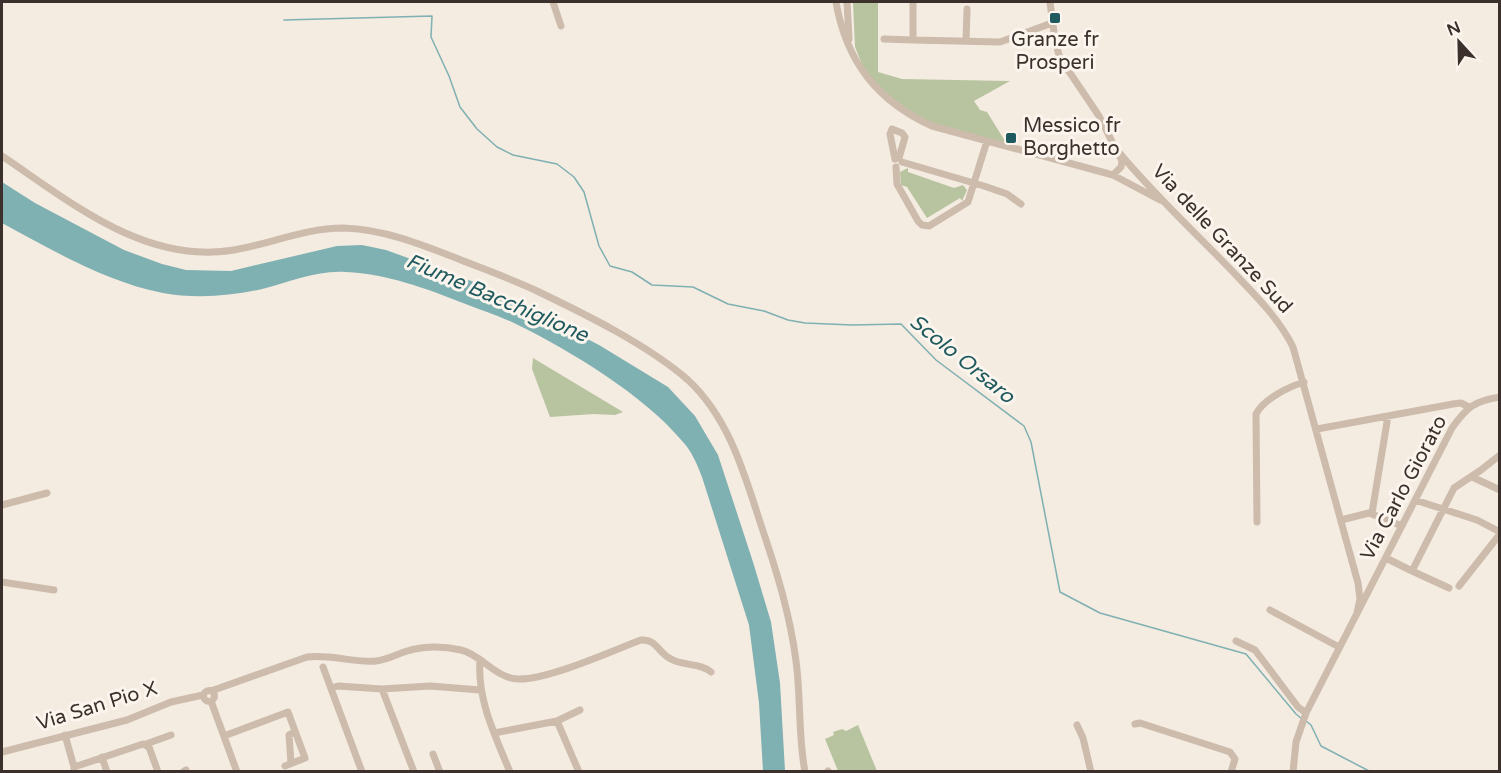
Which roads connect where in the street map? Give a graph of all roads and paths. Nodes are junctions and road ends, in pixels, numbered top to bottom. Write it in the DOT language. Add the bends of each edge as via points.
graph roads {
  1 [pos="553,2"];
  2 [pos="836,2"];
  3 [pos="847,2"];
  4 [pos="913,2"];
  5 [pos="1050,2"];
  6 [pos="967,9"];
  7 [pos="1052,23"];
  8 [pos="561,26"];
  9 [pos="884,39"];
  10 [pos="913,40"];
  11 [pos="966,41"];
  12 [pos="850,50"];
  13 [pos="987,141"];
  14 [pos="1117,150"];
  15 [pos="2,156"];
  16 [pos="1113,176"];
  17 [pos="974,182"];
  18 [pos="1165,203"];
  19 [pos="1021,204"];
  20 [pos="1304,382"];
  21 [pos="1500,397"];
  22 [pos="1469,407"];
  23 [pos="1388,416"];
  24 [pos="1317,429"];
  25 [pos="1500,455"];
  26 [pos="1472,477"];
  27 [pos="1500,490"];
  28 [pos="47,493"];
  29 [pos="1415,500"];
  30 [pos="2,505"];
  31 [pos="1443,510"];
  32 [pos="1372,513"];
  33 [pos="1341,520"];
  34 [pos="1257,522"];
  35 [pos="1402,526"];
  36 [pos="1500,533"];
  37 [pos="1386,558"];
  38 [pos="1412,571"];
  39 [pos="2,582"];
  40 [pos="1358,583"];
  41 [pos="1372,584"];
  42 [pos="1459,586"];
  43 [pos="1449,588"];
  44 [pos="54,590"];
  45 [pos="1360,595"];
  46 [pos="1270,610"];
  47 [pos="1357,613"];
  48 [pos="1236,641"];
  49 [pos="1339,647"];
  50 [pos="480,660"];
  51 [pos="323,667"];
  52 [pos="711,672"];
  53 [pos="331,688"];
  54 [pos="382,689"];
  55 [pos="480,690"];
  56 [pos="211,691"];
  57 [pos="203,695"];
  58 [pos="211,701"];
  59 [pos="580,710"];
  60 [pos="1304,717"];
  61 [pos="557,722"];
  62 [pos="1135,724"];
  63 [pos="1077,725"];
  64 [pos="296,732"];
  65 [pos="494,733"];
  66 [pos="65,735"];
  67 [pos="171,735"];
  68 [pos="224,736"];
  69 [pos="146,744"];
  70 [pos="2,752"];
  71 [pos="433,754"];
  72 [pos="102,757"];
  73 [pos="74,769"];
  74 [pos="106,771"];
  75 [pos="158,771"];
  76 [pos="237,771"];
  77 [pos="362,771"];
  78 [pos="414,771"];
  79 [pos="440,771"];
  80 [pos="510,771"];
  81 [pos="579,771"];
  82 [pos="805,771"];
  83 [pos="1091,771"];
  84 [pos="1232,771"];
  85 [pos="1293,771"];
  1 -- 8 [label="street"];
  2 -- 12 [label="street"];
  3 -- 12 [label="street"];
  4 -- 10 [label="street"];
  5 -- 7 [label="street, Via delle Granze Sud"];
  6 -- 11 [label="street"];
  7 -- 11 [label="street" via="1000,42"];
  7 -- 14 [label="street, Via delle Granze Sud" via="1059,55"];
  9 -- 10 [label="street"];
  10 -- 11 [label="street"];
  12 -- 13 [label="street" via="871,82 897,107 932,126"];
  13 -- 16 [label="street"];
  13 -- 17 [label="street"];
  14 -- 16 [label="street, Via delle Granze Sud" via="1122,162"];
  14 -- 18 [label="street, Via delle Granze Sud"];
  15 -- 82 [label="street" via="100,220 159,247 214,253 315,230 341,228 371,230 425,246 522,284 588,316 675,370 714,409 725,428 769,548 790,629"];
  16 -- 18 [label="street"];
  17 -- 17 [label="street" via="968,202 925,227 897,184 898,161"];
  17 -- 19 [label="street" via="1007,194"];
  18 -- 20 [label="street, Via delle Granze Sud" via="1273,315 1293,347"];
  20 -- 24 [label="street, Via delle Granze Sud"];
  20 -- 34 [label="street" via="1264,404 1256,414"];
  21 -- 22 [label="street, Via Carlo Giorato"];
  22 -- 23 [label="street" via="1461,403"];
  22 -- 29 [label="street, Via Carlo Giorato" via="1452,428"];
  23 -- 24 [label="street"];
  23 -- 32 [label="street"];
  24 -- 33 [label="street, Via delle Granze Sud"];
  25 -- 26 [label="street"];
  26 -- 27 [label="street"];
  26 -- 31 [label="street" via="1454,488"];
  28 -- 30 [label="street"];
  29 -- 31 [label="street"];
  29 -- 35 [label="street, Via Carlo Giorato"];
  31 -- 36 [label="street" via="1477,520"];
  31 -- 38 [label="street"];
  32 -- 33 [label="street"];
  32 -- 35 [label="street"];
  33 -- 40 [label="street, Via delle Granze Sud"];
  35 -- 37 [label="street, Via Carlo Giorato"];
  36 -- 42 [label="street"];
  37 -- 38 [label="street"];
  37 -- 41 [label="street, Via Carlo Giorato"];
  38 -- 43 [label="street"];
  39 -- 44 [label="street"];
  40 -- 41 [label="street, Via Carlo Giorato" via="1364,587"];
  40 -- 45 [label="street, Via delle Granze Sud"];
  41 -- 45 [label="street, Via Carlo Giorato"];
  41 -- 47 [label="street, Via Carlo Giorato"];
  45 -- 47 [label="street, Via delle Granze Sud"];
  46 -- 49 [label="street"];
  47 -- 49 [label="street, Via Carlo Giorato"];
  48 -- 60 [label="street" via="1254,650"];
  49 -- 60 [label="street, Via Carlo Giorato"];
  50 -- 52 [label="street, Via San Pio X" via="501,675 518,679 548,673 648,639 680,664"];
  50 -- 55 [label="street"];
  50 -- 56 [label="street, Via San Pio X" via="464,651 430,647 379,660 312,657"];
  51 -- 53 [label="street"];
  53 -- 54 [label="street"];
  53 -- 77 [label="street"];
  54 -- 55 [label="street" via="430,686"];
  54 -- 78 [label="street"];
  55 -- 65 [label="street"];
  56 -- 57 [label="street, Via San Pio X"];
  56 -- 58 [label="street"];
  57 -- 58 [label="street"];
  57 -- 66 [label="street, Via San Pio X"];
  58 -- 68 [label="street"];
  59 -- 61 [label="street"];
  60 -- 85 [label="street, Via Carlo Giorato" via="1294,751"];
  61 -- 65 [label="street"];
  61 -- 81 [label="street"];
  62 -- 84 [label="street" via="1230,752 1235,759"];
  63 -- 83 [label="street"];
  64 -- 64 [label="street" via="289,735 288,764 305,758"];
  64 -- 68 [label="street" via="288,712"];
  65 -- 80 [label="street"];
  66 -- 70 [label="street, Via San Pio X"];
  66 -- 73 [label="street"];
  67 -- 69 [label="street"];
  68 -- 76 [label="street"];
  69 -- 72 [label="street"];
  69 -- 75 [label="street"];
  71 -- 79 [label="street"];
  72 -- 73 [label="street"];
  72 -- 74 [label="street"];
}
